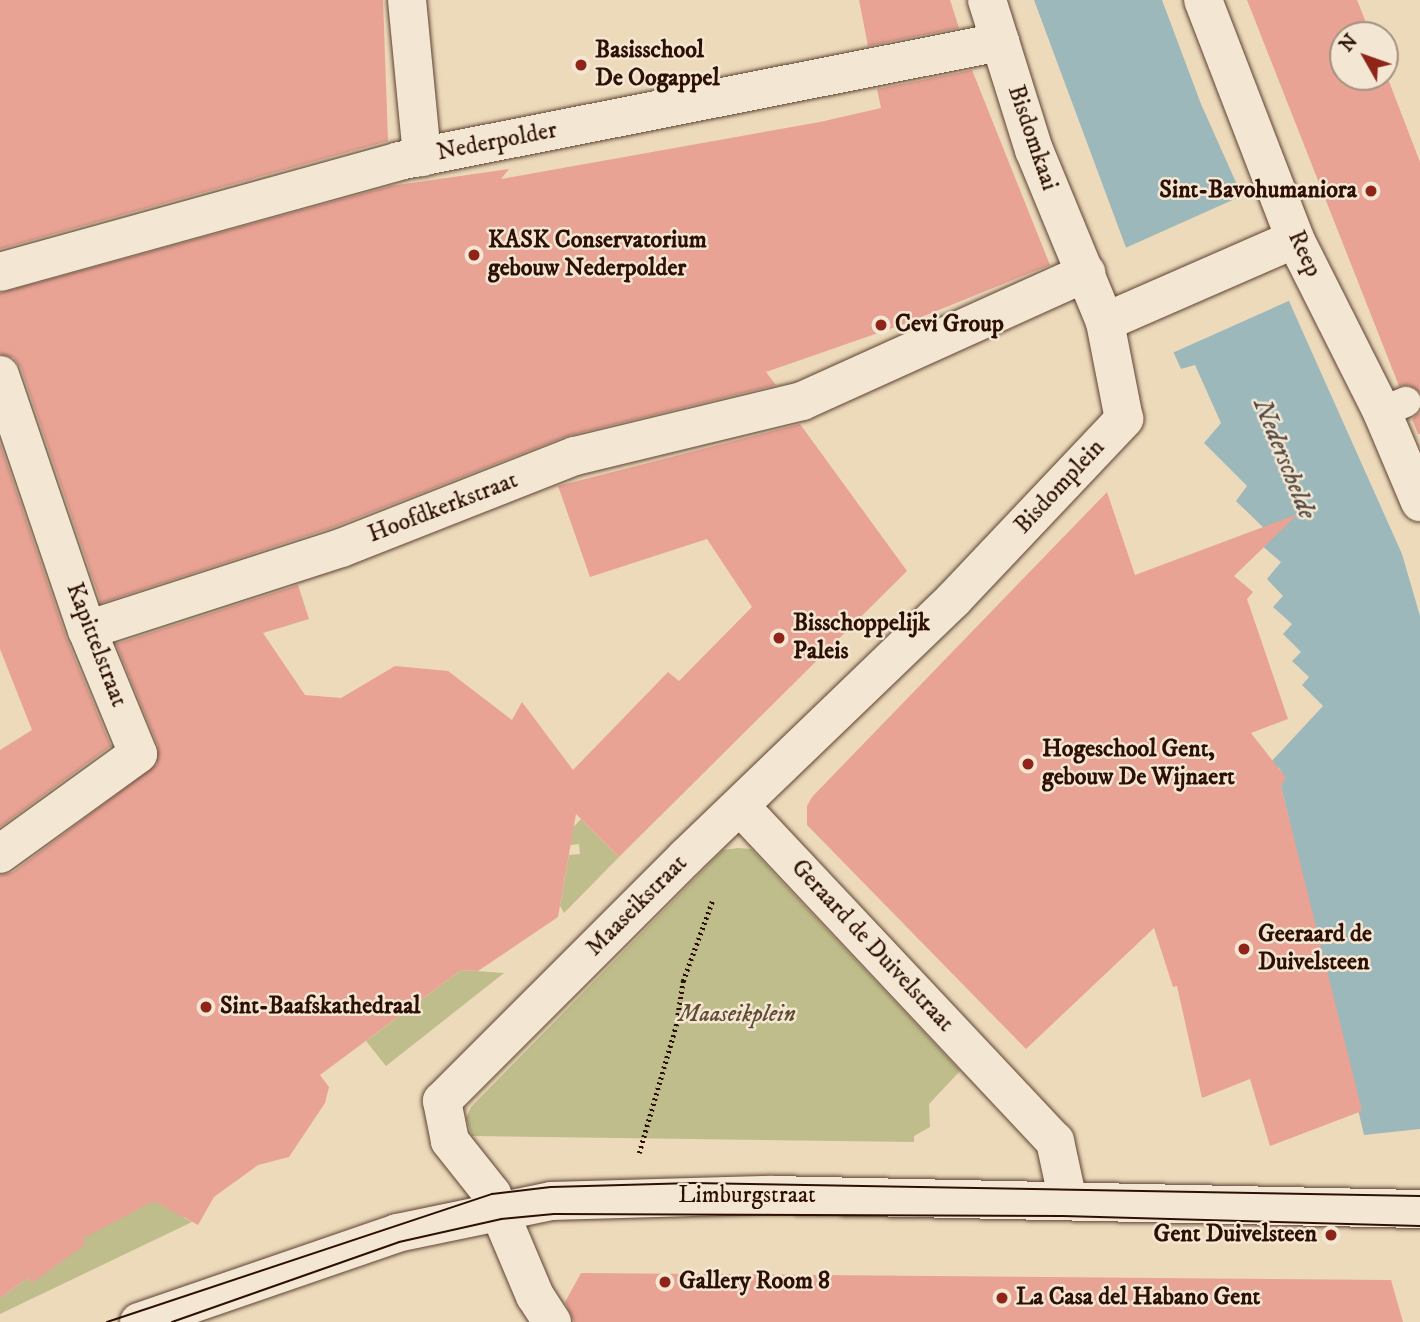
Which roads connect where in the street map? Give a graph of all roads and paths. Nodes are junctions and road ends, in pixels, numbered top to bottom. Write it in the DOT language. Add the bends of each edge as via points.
graph roads {
  1 [pos="407,0"];
  2 [pos="988,0"];
  3 [pos="1203,0"];
  4 [pos="1000,43"];
  5 [pos="422,157"];
  6 [pos="1286,241"];
  7 [pos="0,272"];
  8 [pos="1086,272"];
  9 [pos="1120,314"];
  10 [pos="0,375"];
  11 [pos="1420,502"];
  12 [pos="926,626"];
  13 [pos="87,629"];
  14 [pos="740,806"];
  15 [pos="0,854"];
  16 [pos="714,896"];
  17 [pos="625,1197"];
  18 [pos="1068,1201"];
  19 [pos="1420,1209"];
  20 [pos="499,1210"];
  21 [pos="139,1322"];
  22 [pos="552,1322"];
  1 -- 5 [label="street"];
  2 -- 4 [label="street, Bisdomkaai"];
  3 -- 6 [label="street, Reep"];
  4 -- 5 [label="street, Nederpolder"];
  4 -- 8 [label="street, Bisdomkaai" via="1034,150"];
  5 -- 7 [label="street, Nederpolder"];
  6 -- 9 [label="street"];
  6 -- 11 [label="street, Reep" via="1394,407"];
  8 -- 9 [label="street, Bisdomplein"];
  8 -- 13 [label="street, Hoofdkerkstraat" via="802,401 575,456 341,548"];
  9 -- 12 [label="street, Bisdomplein" via="1124,419"];
  10 -- 13 [label="street, Kapittelstraat"];
  12 -- 14 [label="street, Maaseikstraat"];
  13 -- 15 [label="street, Kapittelstraat" via="138,754"];
  14 -- 18 [label="street, Geraard de Duivelstraat" via="1055,1141"];
  14 -- 20 [label="street, Maaseikstraat" via="442,1101 450,1141 492,1194"];
  16 -- 17 [label="path" via="684,981 676,1026"];
  17 -- 18 [label="street, Limburgstraat"];
  17 -- 20 [label="street, Limburgstraat"];
  18 -- 19 [label="street, Limburgstraat"];
  20 -- 21 [label="street, Limburgstraat" via="397,1233"];
  20 -- 22 [label="street" via="535,1296"];
}
